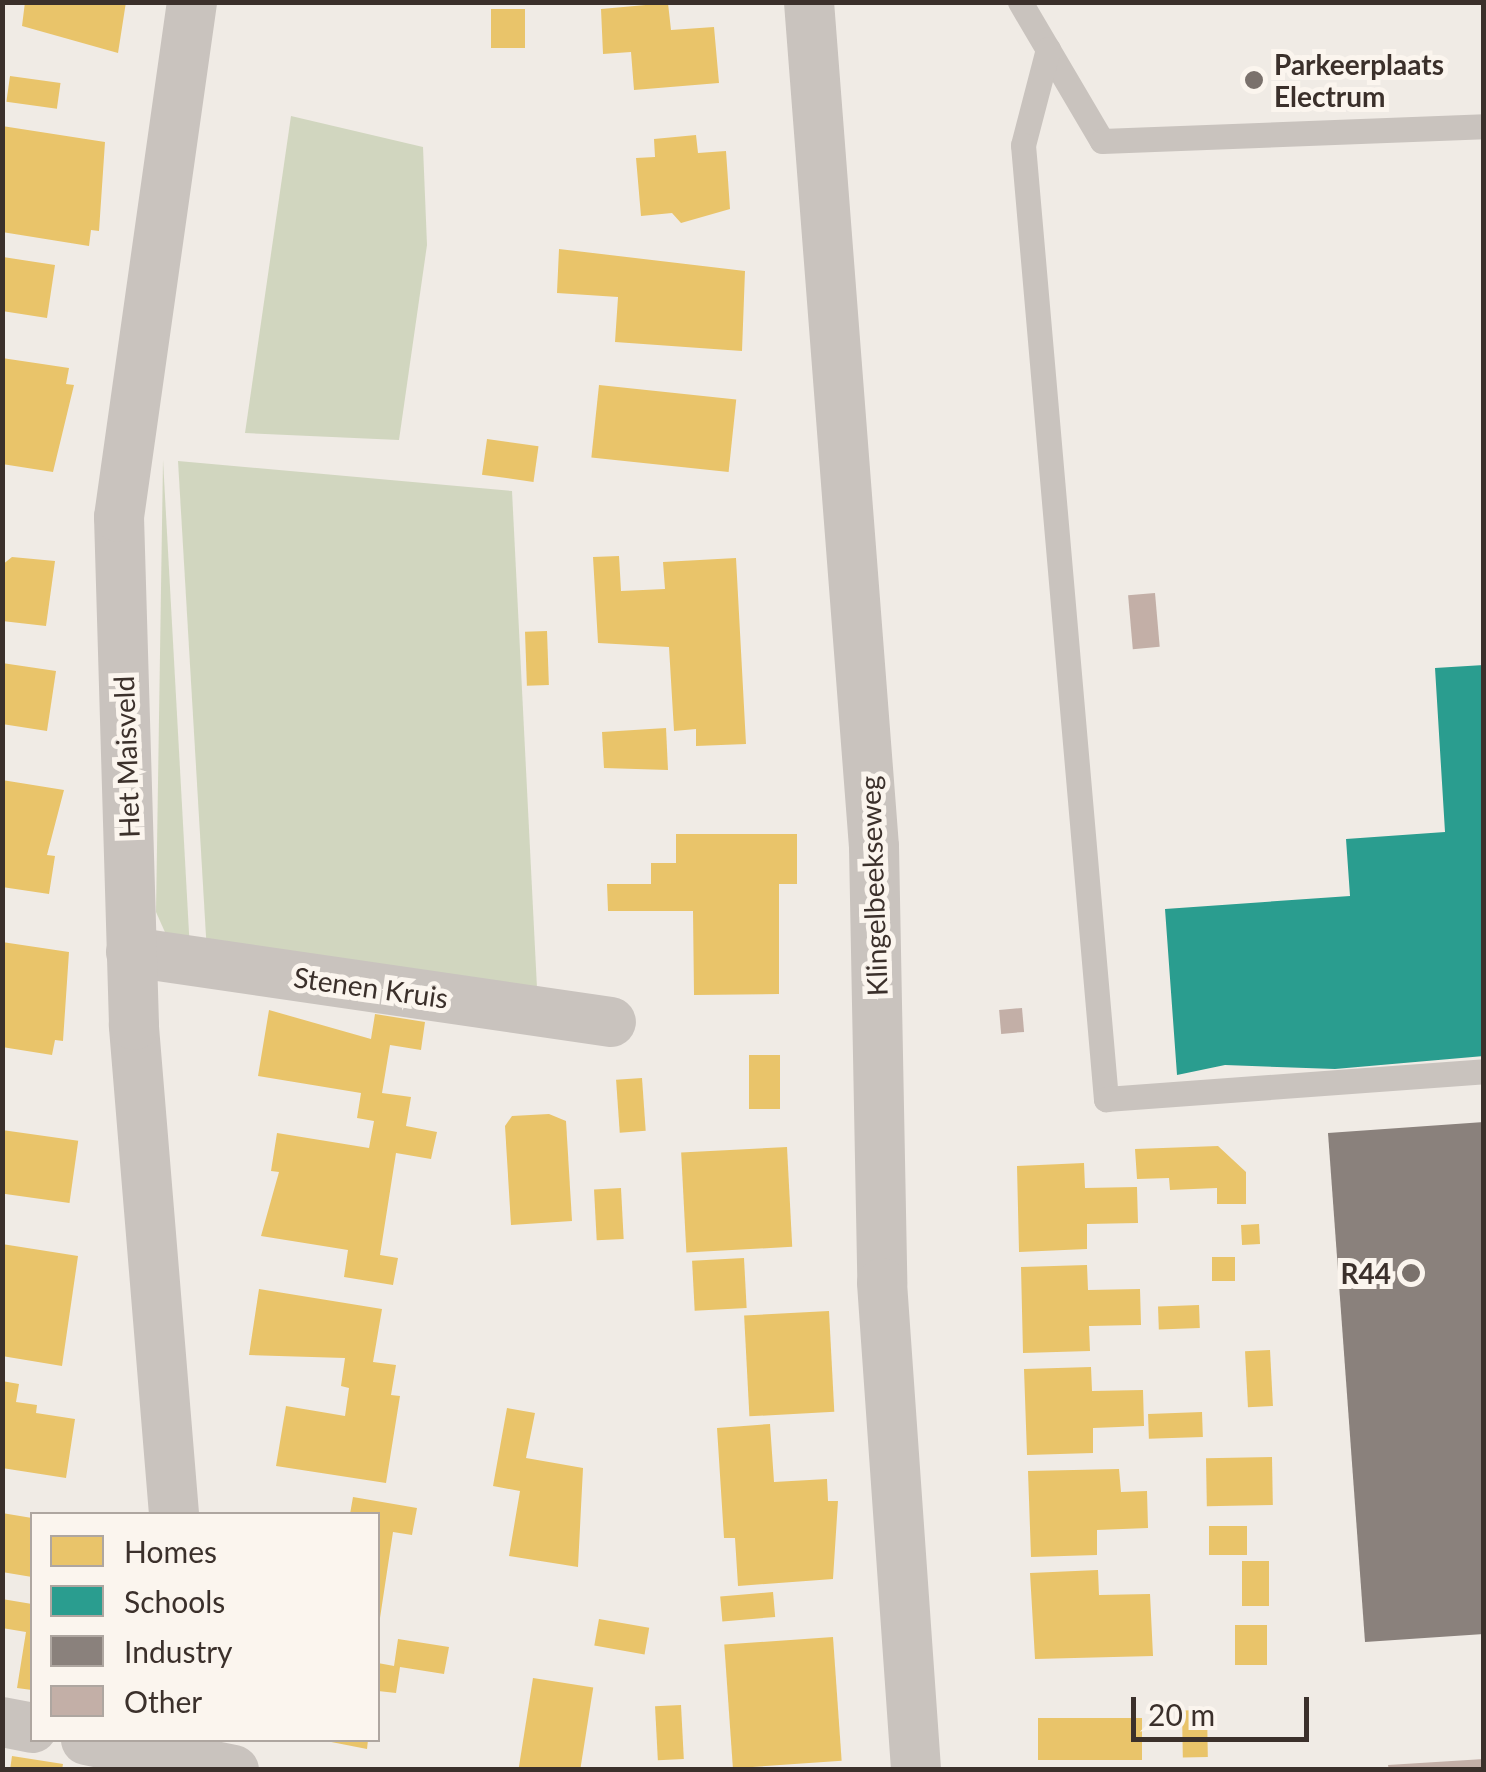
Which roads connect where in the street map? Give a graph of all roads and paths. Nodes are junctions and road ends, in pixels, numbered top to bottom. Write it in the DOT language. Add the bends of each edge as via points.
graph roads {
  1 [pos="192,2"];
  2 [pos="809,2"];
  3 [pos="1020,2"];
  4 [pos="1048,49"];
  5 [pos="1484,126"];
  6 [pos="132,952"];
  7 [pos="610,1022"];
  8 [pos="1484,1071"];
  9 [pos="174,1512"];
  10 [pos="2,1722"];
  11 [pos="30,1728"];
  12 [pos="97,1742"];
  13 [pos="199,1760"];
  14 [pos="916,1770"];
  1 -- 6 [label="street, Het Maisveld" via="119,516"];
  2 -- 14 [label="street, Klingelbeekseweg" via="874,847 882,1283"];
  3 -- 4 [label="lane"];
  4 -- 5 [label="lane" via="1102,141"];
  4 -- 8 [label="lane" via="1023,145 1106,1099"];
  6 -- 7 [label="street, Stenen Kruis"];
  6 -- 9 [label="street, Het Maisveld"];
  10 -- 11 [label="street"];
  12 -- 13 [label="street"];
}
